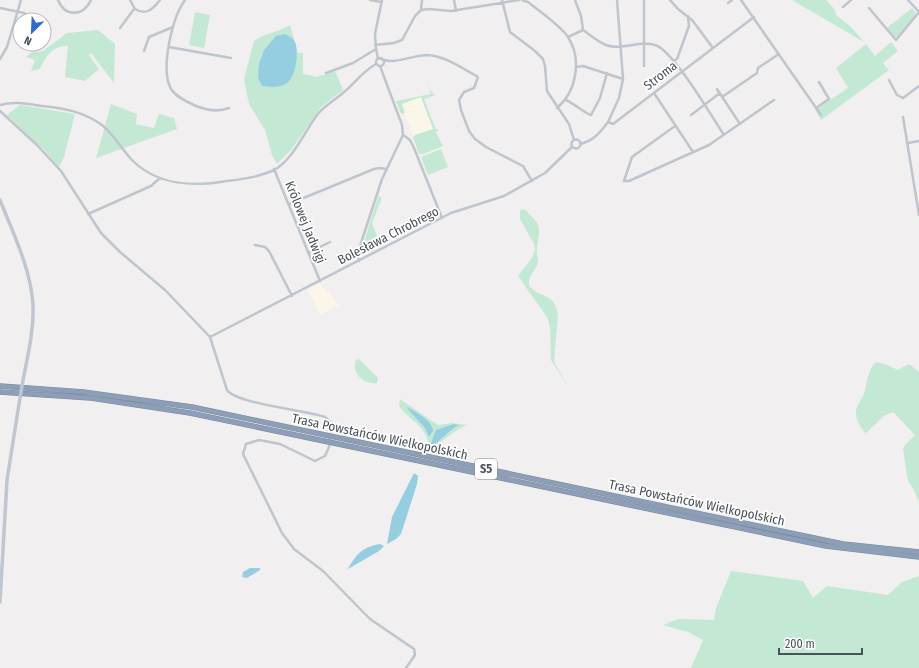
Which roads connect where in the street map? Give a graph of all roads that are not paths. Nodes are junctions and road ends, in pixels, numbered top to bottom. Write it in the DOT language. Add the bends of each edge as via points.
graph roads {
  1 [pos="21,0"];
  2 [pos="58,0"];
  3 [pos="91,0"];
  4 [pos="130,0"];
  5 [pos="160,0"];
  6 [pos="185,0"];
  7 [pos="370,0"];
  8 [pos="422,0"];
  9 [pos="454,0"];
  10 [pos="520,0"];
  11 [pos="575,0"];
  12 [pos="617,0"];
  13 [pos="644,0"];
  14 [pos="670,0"];
  15 [pos="732,0"];
  16 [pos="741,0"];
  17 [pos="851,0"];
  18 [pos="908,0"];
  19 [pos="382,1"];
  20 [pos="502,1"];
  21 [pos="728,3"];
  22 [pos="843,7"];
  23 [pos="0,8"];
  24 [pos="869,8"];
  25 [pos="134,9"];
  26 [pos="421,10"];
  27 [pos="456,11"];
  28 [pos="17,12"];
  29 [pos="919,12"];
  30 [pos="688,16"];
  31 [pos="754,17"];
  32 [pos="173,27"];
  33 [pos="120,28"];
  34 [pos="12,30"];
  35 [pos="583,30"];
  36 [pos="568,37"];
  37 [pos="376,44"];
  38 [pos="644,44"];
  39 [pos="622,46"];
  40 [pos="169,47"];
  41 [pos="713,48"];
  42 [pos="376,49"];
  43 [pos="144,51"];
  44 [pos="779,54"];
  45 [pos="231,58"];
  46 [pos="0,59"];
  47 [pos="380,59"];
  48 [pos="393,60"];
  49 [pos="673,61"];
  50 [pos="384,62"];
  51 [pos="376,64"];
  52 [pos="380,66"];
  53 [pos="644,66"];
  54 [pos="576,67"];
  55 [pos="681,72"];
  56 [pos="326,73"];
  57 [pos="607,73"];
  58 [pos="623,79"];
  59 [pos="889,80"];
  60 [pos="819,82"];
  61 [pos="919,86"];
  62 [pos="717,89"];
  63 [pos="654,93"];
  64 [pos="720,93"];
  65 [pos="722,97"];
  66 [pos="566,100"];
  67 [pos="774,100"];
  68 [pos="0,105"];
  69 [pos="704,105"];
  70 [pos="229,108"];
  71 [pos="557,108"];
  72 [pos="816,108"];
  73 [pos="0,111"];
  74 [pos="691,115"];
  75 [pos="821,116"];
  76 [pos="903,117"];
  77 [pos="608,122"];
  78 [pos="740,124"];
  79 [pos="675,126"];
  80 [pos="403,135"];
  81 [pos="724,135"];
  82 [pos="574,140"];
  83 [pos="919,141"];
  84 [pos="908,143"];
  85 [pos="580,144"];
  86 [pos="572,147"];
  87 [pos="693,152"];
  88 [pos="386,169"];
  89 [pos="274,170"];
  90 [pos="160,178"];
  91 [pos="532,181"];
  92 [pos="0,200"];
  93 [pos="288,204"];
  94 [pos="88,214"];
  95 [pos="919,216"];
  96 [pos="442,218"];
  97 [pos="330,242"];
  98 [pos="255,245"];
  99 [pos="308,253"];
  100 [pos="359,261"];
  101 [pos="320,282"];
  102 [pos="292,296"];
  103 [pos="210,337"];
  104 [pos="0,386"];
  105 [pos="0,392"];
  106 [pos="332,431"];
  107 [pos="328,447"];
  108 [pos="919,552"];
  109 [pos="919,557"];
  110 [pos="0,602"];
  111 [pos="406,668"];
  1 -- 28 [label="street"];
  2 -- 3 [label="street" via="64,10 73,13 84,10"];
  4 -- 25 [label="street"];
  5 -- 25 [label="street" via="149,11 141,12"];
  6 -- 32 [label="street" via="176,14"];
  7 -- 19 [label="street"];
  8 -- 26 [label="street"];
  9 -- 27 [label="street"];
  10 -- 20 [label="street"];
  10 -- 36 [label="street" via="528,2"];
  11 -- 35 [label="street"];
  12 -- 39 [label="street"];
  13 -- 38 [label="street"];
  14 -- 30 [label="street"];
  15 -- 21 [label="street"];
  16 -- 31 [label="street"];
  17 -- 22 [label="street"];
  18 -- 29 [label="street"];
  19 -- 37 [label="street" via="375,34"];
  20 -- 27 [label="street"];
  20 -- 71 [label="street" via="510,32 543,59 548,91"];
  23 -- 28 [label="street"];
  24 -- 29 [label="street" via="896,40"];
  25 -- 33 [label="street"];
  26 -- 27 [label="street"];
  26 -- 37 [label="street" via="402,40"];
  30 -- 41 [label="street"];
  30 -- 49 [label="street" via="689,26"];
  31 -- 41 [label="street, Stroma"];
  31 -- 44 [label="street"];
  32 -- 40 [label="street"];
  32 -- 43 [label="street" via="149,37"];
  34 -- 46 [label="street"];
  35 -- 36 [label="street"];
  35 -- 39 [label="street" via="606,45"];
  36 -- 54 [label="street"];
  37 -- 42 [label="street"];
  38 -- 39 [label="street"];
  38 -- 49 [label="street" via="659,47"];
  38 -- 53 [label="street"];
  39 -- 58 [label="street"];
  40 -- 45 [label="street"];
  40 -- 70 [label="street" via="168,79 174,93 206,109"];
  41 -- 55 [label="street, Stroma"];
  42 -- 47 [label="street"];
  42 -- 56 [label="street" via="353,63"];
  44 -- 65 [label="street"];
  44 -- 72 [label="street"];
  47 -- 48 [label="street"];
  47 -- 50 [label="street"];
  47 -- 51 [label="street"];
  48 -- 50 [label="street"];
  48 -- 91 [label="street" via="420,55 432,56 478,77 474,88 464,92 459,100 469,131 478,142 523,166"];
  49 -- 55 [label="street"];
  50 -- 52 [label="street"];
  51 -- 52 [label="street"];
  51 -- 89 [label="street" via="318,114 297,145"];
  52 -- 80 [label="street" via="402,125"];
  54 -- 57 [label="street" via="583,66"];
  54 -- 66 [label="street" via="575,78"];
  55 -- 63 [label="street, Stroma"];
  55 -- 69 [label="street"];
  57 -- 58 [label="street"];
  57 -- 66 [label="street" via="600,98 591,115"];
  58 -- 77 [label="street" via="619,98"];
  59 -- 61 [label="street" via="897,95 903,98"];
  60 -- 72 [label="street" via="829,99"];
  62 -- 64 [label="street"];
  63 -- 77 [label="street, Stroma" via="613,124"];
  63 -- 79 [label="street"];
  64 -- 65 [label="street"];
  64 -- 69 [label="street"];
  65 -- 78 [label="street"];
  66 -- 71 [label="street"];
  67 -- 78 [label="street"];
  68 -- 90 [label="street" via="18,103 72,110 106,129 139,166"];
  69 -- 74 [label="street"];
  69 -- 81 [label="street"];
  71 -- 82 [label="street" via="569,124"];
  72 -- 75 [label="street"];
  73 -- 94 [label="street" via="61,171"];
  76 -- 84 [label="street"];
  77 -- 85 [label="street, Stroma" via="599,135"];
  78 -- 81 [label="street"];
  79 -- 87 [label="street"];
  79 -- 87 [label="street" via="632,157 624,181"];
  80 -- 88 [label="street"];
  80 -- 96 [label="street" via="410,140 414,148"];
  81 -- 87 [label="street"];
  82 -- 85 [label="street" via="578,140"];
  82 -- 86 [label="street" via="571,143"];
  83 -- 84 [label="street"];
  84 -- 95 [label="street"];
  85 -- 86 [label="street" via="576,148"];
  86 -- 91 [label="street, Bolesława Chrobrego" via="550,169"];
  88 -- 93 [label="street" via="374,169"];
  88 -- 100 [label="street" via="360,249"];
  89 -- 90 [label="street" via="256,176 198,186"];
  89 -- 93 [label="street, Królowej Jadwigi"];
  90 -- 94 [label="street" via="151,186"];
  91 -- 96 [label="street, Bolesława Chrobrego" via="498,200"];
  92 -- 110 [label="street, bridge" via="25,267 32,296 32,328 7,480"];
  93 -- 99 [label="street, Królowej Jadwigi"];
  94 -- 103 [label="street" via="101,233 160,286"];
  96 -- 100 [label="street, Bolesława Chrobrego"];
  97 -- 99 [label="street"];
  98 -- 102 [label="street" via="269,251"];
  99 -- 101 [label="street, Królowej Jadwigi"];
  100 -- 101 [label="street, Bolesława Chrobrego"];
  101 -- 102 [label="street, Bolesława Chrobrego"];
  102 -- 103 [label="street, Bolesława Chrobrego"];
  103 -- 106 [label="street" via="230,394 325,417 331,423"];
  104 -- 108 [label="highway, Trasa Powstańców Wielkopolskich / S5" via="83,392 192,407 843,544"];
  105 -- 109 [label="highway, Trasa Powstańców Wielkopolskich / S5" via="92,398 190,413 826,546"];
  107 -- 111 [label="street" via="325,456 315,461 287,446 258,440 246,444 243,454 282,533 294,549 323,571 370,619 414,650 415,655"];
}
